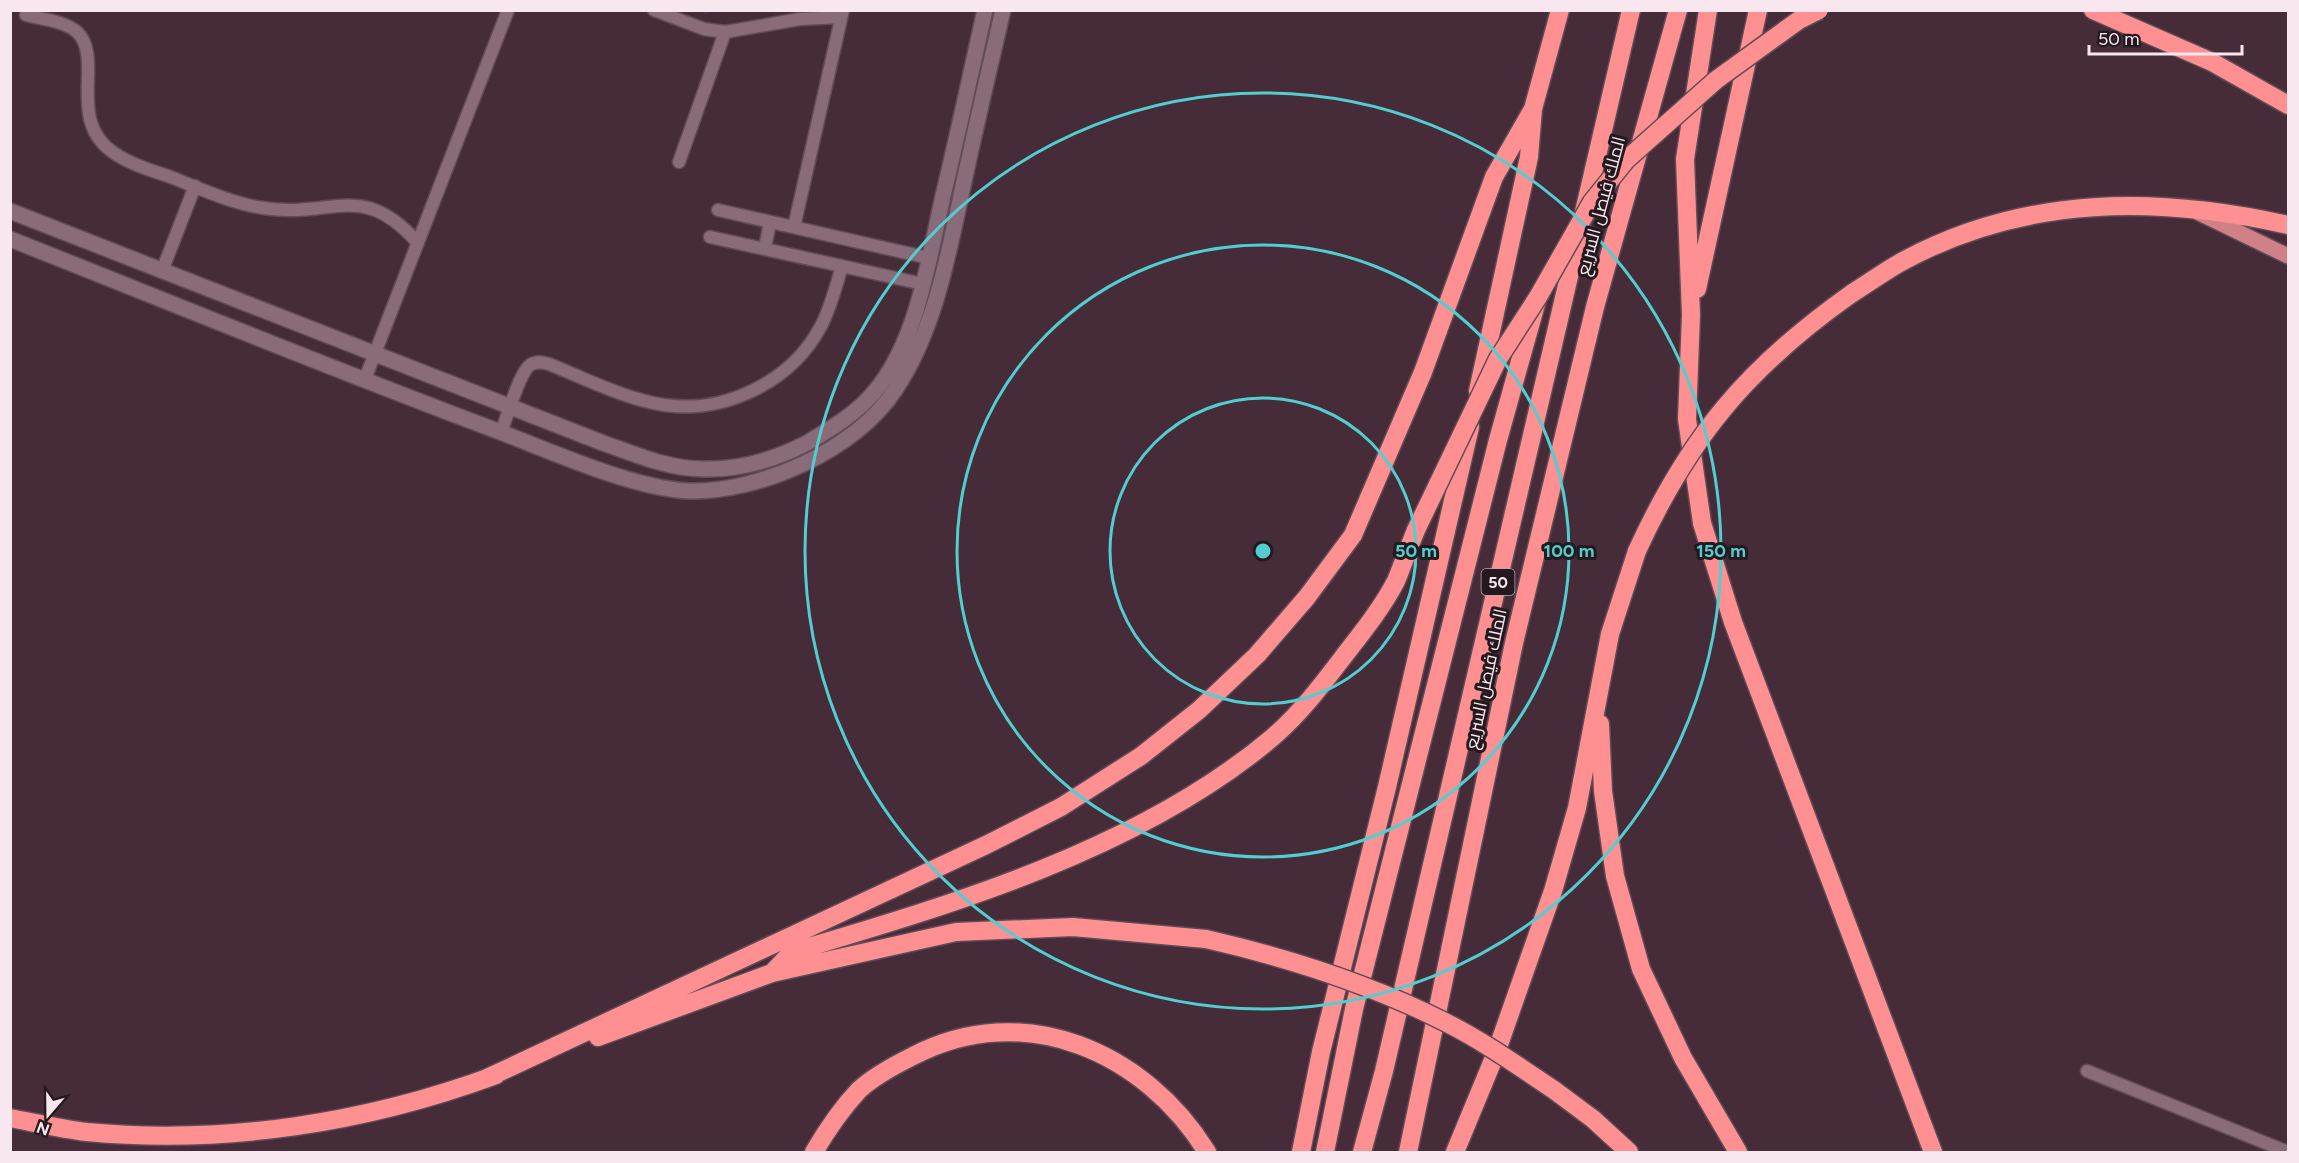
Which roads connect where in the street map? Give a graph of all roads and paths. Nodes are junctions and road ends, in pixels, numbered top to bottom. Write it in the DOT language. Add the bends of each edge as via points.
graph roads {
  1 [pos="508,10"];
  2 [pos="654,10"];
  3 [pos="985,10"];
  4 [pos="1003,10"];
  5 [pos="1560,10"];
  6 [pos="1631,10"];
  7 [pos="1678,10"];
  8 [pos="1708,10"];
  9 [pos="1758,10"];
  10 [pos="1819,10"];
  11 [pos="2093,10"];
  12 [pos="842,14"];
  13 [pos="26,15"];
  14 [pos="725,32"];
  15 [pos="2289,105"];
  16 [pos="1533,109"];
  17 [pos="680,162"];
  18 [pos="195,186"];
  19 [pos="2189,208"];
  20 [pos="718,210"];
  21 [pos="10,211"];
  22 [pos="770,222"];
  23 [pos="2289,225"];
  24 [pos="794,227"];
  25 [pos="710,237"];
  26 [pos="10,239"];
  27 [pos="418,243"];
  28 [pos="765,248"];
  29 [pos="2289,256"];
  30 [pos="929,258"];
  31 [pos="842,266"];
  32 [pos="162,271"];
  33 [pos="923,284"];
  34 [pos="1538,297"];
  35 [pos="1691,315"];
  36 [pos="375,355"];
  37 [pos="365,379"];
  38 [pos="511,408"];
  39 [pos="501,432"];
  40 [pos="1599,695"];
  41 [pos="772,973"];
  42 [pos="2087,1071"];
  43 [pos="485,1079"];
  44 [pos="10,1118"];
  45 [pos="813,1152"];
  46 [pos="1207,1152"];
  47 [pos="1301,1152"];
  48 [pos="1325,1152"];
  49 [pos="1362,1152"];
  50 [pos="1408,1152"];
  51 [pos="1455,1152"];
  52 [pos="1629,1152"];
  53 [pos="1738,1152"];
  54 [pos="1932,1152"];
  55 [pos="2289,1152"];
  1 -- 27 [label="lane"];
  2 -- 14 [label="lane" via="704,29"];
  3 -- 30 [label="street"];
  4 -- 39 [label="street" via="951,248 934,306 916,354 896,390 873,419 820,454 780,473 733,488 687,490 646,484"];
  5 -- 16 [label="highway"];
  6 -- 49 [label="highway, الملك فيصل السريع / 50"];
  7 -- 50 [label="highway, الملك فيصل السريع / 50" via="1595,307 1514,643"];
  8 -- 35 [label="highway" via="1685,159"];
  9 -- 35 [label="highway"];
  10 -- 34 [label="highway, bridge" via="1716,80 1626,160 1592,202"];
  11 -- 15 [label="highway" via="2212,62"];
  12 -- 14 [label="lane"];
  12 -- 24 [label="lane"];
  13 -- 18 [label="lane" via="70,28 81,37 86,50 90,120 103,143 125,159"];
  14 -- 17 [label="lane"];
  16 -- 43 [label="highway" via="1494,177 1424,372 1353,535 1257,655 1199,710 1140,756 1061,807"];
  16 -- 47 [label="highway" via="1529,157 1497,310 1321,1052"];
  18 -- 27 [label="lane" via="264,208 373,208 400,222"];
  18 -- 32 [label="lane"];
  19 -- 23 [label="highway"];
  19 -- 29 [label="main road"];
  19 -- 40 [label="highway, bridge" via="2142,204 2066,208 1955,237 1905,260 1783,345 1723,406 1675,475 1637,552 1618,604"];
  20 -- 22 [label="lane"];
  21 -- 32 [label="street"];
  22 -- 24 [label="lane"];
  22 -- 28 [label="lane"];
  24 -- 30 [label="lane"];
  25 -- 28 [label="lane"];
  26 -- 37 [label="street"];
  27 -- 36 [label="lane"];
  28 -- 31 [label="lane"];
  30 -- 33 [label="street"];
  31 -- 33 [label="lane"];
  31 -- 38 [label="lane" via="824,318 806,348 788,368 743,396 692,407 665,405 639,400 537,362 526,369"];
  32 -- 36 [label="street"];
  33 -- 38 [label="street" via="905,340 867,400 797,448 743,468 702,470 663,464"];
  34 -- 41 [label="highway, bridge" via="1498,359 1395,581 1371,622 1316,694 1274,736 1223,775 1105,842 965,897 792,952"];
  34 -- 48 [label="highway, bridge" via="1354,1009"];
  35 -- 54 [label="highway" via="1687,419 1702,523 1733,622"];
  36 -- 37 [label="lane"];
  36 -- 38 [label="street"];
  37 -- 39 [label="street"];
  38 -- 39 [label="lane"];
  40 -- 51 [label="highway" via="1576,808 1553,891 1496,1053"];
  40 -- 53 [label="highway" via="1603,791 1615,876 1641,969 1683,1058"];
  41 -- 43 [label="highway"];
  41 -- 52 [label="highway, bridge" via="956,932 1072,927 1206,939 1329,972 1446,1023 1554,1090"];
  42 -- 55 [label="lane"];
  43 -- 44 [label="highway" via="366,1113 226,1135 86,1132"];
  45 -- 46 [label="highway" via="845,1106 882,1073 945,1042 1006,1032 1064,1039 1118,1063 1161,1094"];
}
